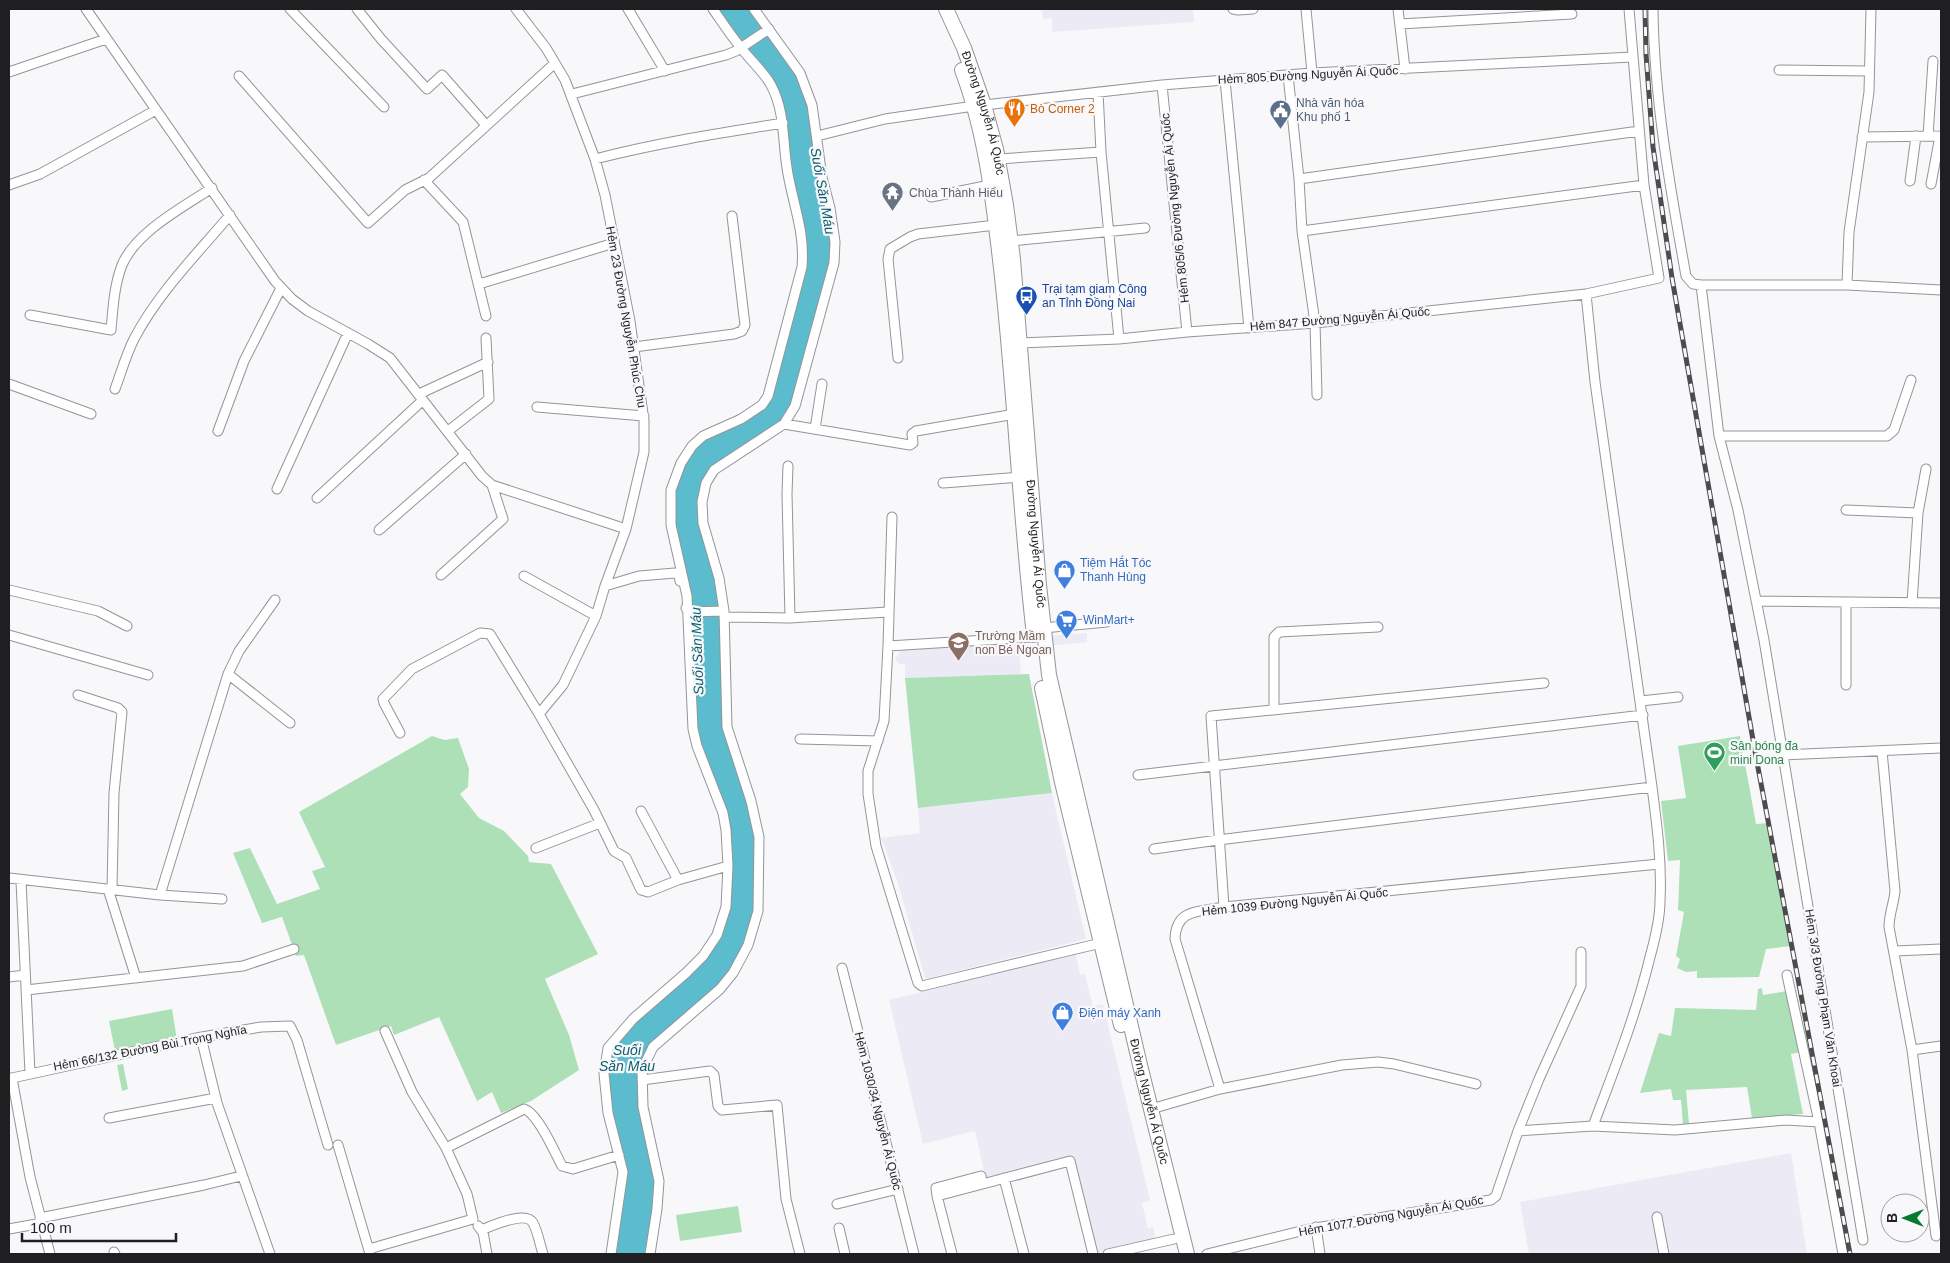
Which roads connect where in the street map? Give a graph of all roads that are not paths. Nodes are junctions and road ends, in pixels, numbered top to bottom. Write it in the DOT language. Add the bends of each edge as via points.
graph roads {
  1 [pos="86,9"];
  2 [pos="291,9"];
  3 [pos="357,9"];
  4 [pos="516,9"];
  5 [pos="628,9"];
  6 [pos="713,9"];
  7 [pos="754,9"];
  8 [pos="935,9"];
  9 [pos="946,9"];
  10 [pos="1233,9"];
  11 [pos="1253,9"];
  12 [pos="1306,9"];
  13 [pos="1398,9"];
  14 [pos="1629,9"];
  15 [pos="1653,9"];
  16 [pos="1871,9"];
  17 [pos="1572,14"];
  18 [pos="1400,24"];
  19 [pos="769,29"];
  20 [pos="106,39"];
  21 [pos="741,48"];
  22 [pos="1632,57"];
  23 [pos="1933,61"];
  24 [pos="556,63"];
  25 [pos="1405,69"];
  26 [pos="1779,70"];
  27 [pos="665,71"];
  28 [pos="1869,71"];
  29 [pos="9,72"];
  30 [pos="1312,73"];
  31 [pos="1288,75"];
  32 [pos="239,76"];
  33 [pos="1225,80"];
  34 [pos="1162,85"];
  35 [pos="1098,92"];
  36 [pos="572,94"];
  37 [pos="979,106"];
  38 [pos="384,107"];
  39 [pos="156,110"];
  40 [pos="783,123"];
  41 [pos="486,125"];
  42 [pos="1640,131"];
  43 [pos="816,136"];
  44 [pos="1916,136"];
  45 [pos="1928,136"];
  46 [pos="1941,136"];
  47 [pos="1862,137"];
  48 [pos="1101,152"];
  49 [pos="595,159"];
  50 [pos="998,159"];
  51 [pos="424,180"];
  52 [pos="1299,180"];
  53 [pos="1910,181"];
  54 [pos="1931,184"];
  55 [pos="9,185"];
  56 [pos="990,185"];
  57 [pos="1644,185"];
  58 [pos="212,188"];
  59 [pos="931,197"];
  60 [pos="230,215"];
  61 [pos="732,216"];
  62 [pos="996,225"];
  63 [pos="1145,228"];
  64 [pos="1109,231"];
  65 [pos="1302,231"];
  66 [pos="1011,241"];
  67 [pos="614,243"];
  68 [pos="479,284"];
  69 [pos="1701,285"];
  70 [pos="1847,285"];
  71 [pos="281,288"];
  72 [pos="1941,290"];
  73 [pos="1586,294"];
  74 [pos="30,315"];
  75 [pos="486,316"];
  76 [pos="1315,323"];
  77 [pos="1249,328"];
  78 [pos="1187,332"];
  79 [pos="348,333"];
  80 [pos="486,338"];
  81 [pos="1119,339"];
  82 [pos="1020,343"];
  83 [pos="634,347"];
  84 [pos="898,358"];
  85 [pos="488,362"];
  86 [pos="1911,380"];
  87 [pos="9,384"];
  88 [pos="822,384"];
  89 [pos="115,390"];
  90 [pos="1317,394"];
  91 [pos="421,397"];
  92 [pos="537,407"];
  93 [pos="90,414"];
  94 [pos="1016,414"];
  95 [pos="644,416"];
  96 [pos="784,424"];
  97 [pos="815,429"];
  98 [pos="218,431"];
  99 [pos="448,431"];
  100 [pos="1719,436"];
  101 [pos="466,454"];
  102 [pos="788,466"];
  103 [pos="1926,469"];
  104 [pos="1020,477"];
  105 [pos="943,483"];
  106 [pos="492,485"];
  107 [pos="276,489"];
  108 [pos="317,498"];
  109 [pos="1846,510"];
  110 [pos="1918,513"];
  111 [pos="892,517"];
  112 [pos="626,529"];
  113 [pos="378,530"];
  114 [pos="441,575"];
  115 [pos="524,576"];
  116 [pos="605,586"];
  117 [pos="9,590"];
  118 [pos="275,600"];
  119 [pos="1756,601"];
  120 [pos="1846,602"];
  121 [pos="1912,603"];
  122 [pos="1941,603"];
  123 [pos="688,612"];
  124 [pos="888,612"];
  125 [pos="724,614"];
  126 [pos="596,616"];
  127 [pos="790,618"];
  128 [pos="1107,622"];
  129 [pos="127,626"];
  130 [pos="1378,627"];
  131 [pos="1039,632"];
  132 [pos="9,635"];
  133 [pos="888,646"];
  134 [pos="228,674"];
  135 [pos="148,675"];
  136 [pos="1544,683"];
  137 [pos="1846,685"];
  138 [pos="78,695"];
  139 [pos="1678,697"];
  140 [pos="1641,701"];
  141 [pos="1274,710"];
  142 [pos="539,714"];
  143 [pos="1642,715"];
  144 [pos="290,723"];
  145 [pos="400,733"];
  146 [pos="800,739"];
  147 [pos="878,741"];
  148 [pos="1941,748"];
  149 [pos="1882,752"];
  150 [pos="1782,755"];
  151 [pos="1213,767"];
  152 [pos="1138,775"];
  153 [pos="1652,787"];
  154 [pos="641,811"];
  155 [pos="600,823"];
  156 [pos="1218,840"];
  157 [pos="536,848"];
  158 [pos="1154,849"];
  159 [pos="1659,864"];
  160 [pos="728,866"];
  161 [pos="9,878"];
  162 [pos="20,880"];
  163 [pos="678,880"];
  164 [pos="110,889"];
  165 [pos="160,896"];
  166 [pos="222,898"];
  167 [pos="1224,907"];
  168 [pos="1101,943"];
  169 [pos="294,949"];
  170 [pos="1941,949"];
  171 [pos="1895,950"];
  172 [pos="1581,952"];
  173 [pos="842,968"];
  174 [pos="25,975"];
  175 [pos="1787,975"];
  176 [pos="9,977"];
  177 [pos="136,978"];
  178 [pos="26,990"];
  179 [pos="385,1031"];
  180 [pos="201,1037"];
  181 [pos="1941,1046"];
  182 [pos="1912,1050"];
  183 [pos="30,1073"];
  184 [pos="1138,1075"];
  185 [pos="10,1078"];
  186 [pos="642,1080"];
  187 [pos="1476,1084"];
  188 [pos="1220,1089"];
  189 [pos="216,1098"];
  190 [pos="1151,1108"];
  191 [pos="109,1118"];
  192 [pos="1819,1122"];
  193 [pos="1593,1126"];
  194 [pos="1518,1131"];
  195 [pos="446,1148"];
  196 [pos="619,1155"];
  197 [pos="241,1176"];
  198 [pos="1004,1178"];
  199 [pos="898,1190"];
  200 [pos="837,1204"];
  201 [pos="1657,1217"];
  202 [pos="473,1219"];
  203 [pos="41,1221"];
  204 [pos="839,1228"];
  205 [pos="1316,1228"];
  206 [pos="9,1229"];
  207 [pos="481,1230"];
  208 [pos="1936,1236"];
  209 [pos="1178,1237"];
  210 [pos="1862,1240"];
  211 [pos="370,1252"];
  212 [pos="50,1254"];
  213 [pos="270,1254"];
  214 [pos="487,1254"];
  215 [pos="543,1254"];
  216 [pos="611,1254"];
  217 [pos="650,1254"];
  218 [pos="800,1254"];
  219 [pos="845,1254"];
  220 [pos="914,1254"];
  221 [pos="952,1254"];
  222 [pos="1024,1254"];
  223 [pos="1093,1254"];
  224 [pos="1108,1254"];
  225 [pos="1178,1254"];
  226 [pos="1188,1254"];
  227 [pos="1207,1254"];
  228 [pos="1320,1254"];
  229 [pos="1664,1254"];
  230 [pos="1843,1254"];
  1 -- 20 [label="street"];
  2 -- 38 [label="street"];
  3 -- 41 [label="street" via="426,89 442,75"];
  4 -- 24 [label="street, Hẻm 23 Đường Nguyễn Phúc Chu"];
  5 -- 27 [label="street"];
  6 -- 21 [label="street"];
  7 -- 19 [label="street"];
  8 -- 37 [label="main road, Đường Nguyễn Ái Quốc"];
  9 -- 37 [label="main road, Đường Nguyễn Ái Quốc" via="969,61"];
  10 -- 11 [label="street"];
  12 -- 30 [label="street"];
  13 -- 18 [label="street"];
  14 -- 22 [label="street"];
  15 -- 69 [label="street" via="1661,130 1677,228 1686,276 1693,284"];
  16 -- 28 [label="street"];
  17 -- 18 [label="street"];
  18 -- 25 [label="street"];
  19 -- 21 [label="street"];
  19 -- 43 [label="street" via="800,73 812,105"];
  20 -- 29 [label="street"];
  20 -- 39 [label="street"];
  21 -- 27 [label="street" via="726,56"];
  21 -- 40 [label="street" via="770,82"];
  22 -- 25 [label="street, Hẻm 805 Đường Nguyễn Ái Quốc"];
  22 -- 42 [label="street"];
  23 -- 45 [label="street"];
  24 -- 36 [label="street, Hẻm 23 Đường Nguyễn Phúc Chu"];
  24 -- 41 [label="street"];
  25 -- 30 [label="street, Hẻm 805 Đường Nguyễn Ái Quốc"];
  26 -- 28 [label="street"];
  27 -- 36 [label="street"];
  28 -- 47 [label="street"];
  30 -- 31 [label="street, Hẻm 805 Đường Nguyễn Ái Quốc"];
  31 -- 33 [label="street, Hẻm 805 Đường Nguyễn Ái Quốc"];
  31 -- 52 [label="street"];
  32 -- 51 [label="street" via="368,223 405,190"];
  33 -- 34 [label="street, Hẻm 805 Đường Nguyễn Ái Quốc"];
  33 -- 77 [label="street"];
  34 -- 35 [label="street, Hẻm 805 Đường Nguyễn Ái Quốc"];
  34 -- 78 [label="street, Hẻm 805/6 Đường Nguyễn Ái Quốc"];
  35 -- 37 [label="street, Hẻm 805 Đường Nguyễn Ái Quốc"];
  35 -- 48 [label="street"];
  36 -- 49 [label="street, Hẻm 23 Đường Nguyễn Phúc Chu"];
  37 -- 43 [label="street, Hẻm 805 Đường Nguyễn Ái Quốc" via="885,119"];
  37 -- 50 [label="main road, Đường Nguyễn Ái Quốc"];
  37 -- 56 [label="main road, Đường Nguyễn Ái Quốc"];
  39 -- 55 [label="street" via="40,174"];
  39 -- 58 [label="street"];
  40 -- 49 [label="street" via="688,138"];
  40 -- 123 [label="street" via="788,174 802,230 802,267 768,396 762,405 741,419 704,436 692,446 681,463 672,490 672,526"];
  41 -- 51 [label="street"];
  42 -- 52 [label="street"];
  42 -- 57 [label="street"];
  43 -- 96 [label="street" via="835,242 834,263 795,406"];
  44 -- 45 [label="street"];
  44 -- 47 [label="street"];
  44 -- 53 [label="street"];
  45 -- 46 [label="street"];
  46 -- 54 [label="street"];
  47 -- 70 [label="street" via="1849,232"];
  48 -- 50 [label="street"];
  48 -- 64 [label="street"];
  49 -- 67 [label="street, Hẻm 23 Đường Nguyễn Phúc Chu"];
  50 -- 66 [label="main road, Đường Nguyễn Ái Quốc"];
  51 -- 68 [label="street" via="463,222"];
  52 -- 65 [label="street"];
  56 -- 59 [label="street"];
  56 -- 62 [label="main road, Đường Nguyễn Ái Quốc"];
  57 -- 65 [label="street"];
  57 -- 73 [label="street, Hẻm 847 Đường Nguyễn Ái Quốc" via="1659,278"];
  58 -- 60 [label="street"];
  58 -- 74 [label="street" via="166,218 127,256 116,286 111,330"];
  60 -- 71 [label="street"];
  60 -- 89 [label="street" via="147,318 134,340"];
  61 -- 83 [label="street" via="744,325 742,331"];
  62 -- 84 [label="street" via="918,234 890,249 888,259"];
  62 -- 94 [label="main road, Đường Nguyễn Ái Quốc"];
  63 -- 64 [label="street"];
  64 -- 66 [label="street"];
  64 -- 81 [label="street"];
  65 -- 76 [label="street"];
  66 -- 82 [label="main road, Đường Nguyễn Ái Quốc"];
  67 -- 68 [label="street"];
  67 -- 83 [label="street, Hẻm 23 Đường Nguyễn Phúc Chu"];
  68 -- 75 [label="street"];
  69 -- 70 [label="street"];
  69 -- 100 [label="street, Hẻm 3/3 Đường Phạm Văn Khoai"];
  70 -- 72 [label="street"];
  71 -- 79 [label="street" via="308,311"];
  71 -- 98 [label="street" via="244,361"];
  73 -- 76 [label="street, Hẻm 847 Đường Nguyễn Ái Quốc"];
  73 -- 140 [label="street" via="1595,382"];
  76 -- 77 [label="street, Hẻm 847 Đường Nguyễn Ái Quốc"];
  76 -- 90 [label="street"];
  77 -- 78 [label="street, Hẻm 847 Đường Nguyễn Ái Quốc"];
  78 -- 81 [label="street, Hẻm 847 Đường Nguyễn Ái Quốc"];
  79 -- 91 [label="street" via="390,358"];
  79 -- 107 [label="street"];
  80 -- 85 [label="street"];
  81 -- 82 [label="street, Hẻm 847 Đường Nguyễn Ái Quốc"];
  82 -- 131 [label="main road, Đường Nguyễn Ái Quốc"];
  83 -- 95 [label="street, Hẻm 23 Đường Nguyễn Phúc Chu"];
  85 -- 91 [label="street"];
  85 -- 99 [label="street" via="489,399"];
  86 -- 100 [label="street" via="1894,430 1887,436"];
  87 -- 93 [label="street"];
  88 -- 97 [label="street"];
  91 -- 99 [label="street"];
  91 -- 108 [label="street"];
  92 -- 95 [label="street"];
  94 -- 97 [label="street" via="916,431 910,445"];
  94 -- 104 [label="main road, Đường Nguyễn Ái Quốc"];
  95 -- 112 [label="street, Hẻm 23 Đường Nguyễn Phúc Chu" via="644,452"];
  96 -- 97 [label="street"];
  96 -- 125 [label="street" via="714,470 706,483 702,502 704,523 720,578"];
  99 -- 101 [label="street"];
  100 -- 119 [label="street, Hẻm 3/3 Đường Phạm Văn Khoai"];
  101 -- 106 [label="street"];
  101 -- 113 [label="street"];
  102 -- 127 [label="street"];
  103 -- 110 [label="street"];
  104 -- 105 [label="street"];
  104 -- 131 [label="main road, Đường Nguyễn Ái Quốc"];
  106 -- 112 [label="street"];
  106 -- 114 [label="street" via="503,519"];
  109 -- 110 [label="street"];
  110 -- 121 [label="street"];
  111 -- 124 [label="street"];
  112 -- 116 [label="street, Hẻm 23 Đường Nguyễn Phúc Chu"];
  115 -- 126 [label="street"];
  116 -- 123 [label="street" via="639,576 675,573 679,575"];
  116 -- 126 [label="street, Hẻm 23 Đường Nguyễn Phúc Chu"];
  117 -- 129 [label="street" via="98,611"];
  118 -- 134 [label="street" via="239,651"];
  119 -- 120 [label="street"];
  119 -- 150 [label="street, Hẻm 3/3 Đường Phạm Văn Khoai"];
  120 -- 121 [label="street"];
  120 -- 137 [label="street"];
  121 -- 122 [label="street"];
  123 -- 125 [label="street"];
  123 -- 160 [label="street" via="693,729 722,813"];
  124 -- 127 [label="street"];
  124 -- 133 [label="street"];
  125 -- 127 [label="street"];
  125 -- 186 [label="street" via="727,727 752,801 760,837 758,911 748,945 733,973 720,989 653,1047 642,1070"];
  126 -- 142 [label="street, Hẻm 23 Đường Nguyễn Phúc Chu" via="563,685"];
  128 -- 131 [label="street"];
  130 -- 141 [label="street" via="1279,632 1274,637"];
  131 -- 133 [label="street"];
  131 -- 168 [label="main road, Đường Nguyễn Ái Quốc" via="1051,733"];
  131 -- 184 [label="main road, Đường Nguyễn Ái Quốc"];
  132 -- 135 [label="street"];
  133 -- 147 [label="street" via="885,712"];
  134 -- 144 [label="street"];
  134 -- 165 [label="street"];
  136 -- 141 [label="street"];
  138 -- 164 [label="street" via="122,712 114,793"];
  139 -- 140 [label="street"];
  140 -- 143 [label="street"];
  141 -- 151 [label="street" via="1211,716"];
  142 -- 145 [label="street" via="490,634 480,633 412,669 383,699"];
  142 -- 155 [label="street"];
  143 -- 151 [label="street"];
  143 -- 153 [label="street"];
  146 -- 147 [label="street"];
  147 -- 168 [label="street" via="868,771 869,810 876,846 920,985"];
  148 -- 149 [label="street"];
  149 -- 150 [label="street"];
  149 -- 171 [label="street" via="1895,891 1889,927"];
  150 -- 210 [label="street, Hẻm 3/3 Đường Phạm Văn Khoai"];
  151 -- 152 [label="street"];
  151 -- 156 [label="street"];
  153 -- 156 [label="street"];
  153 -- 159 [label="street"];
  154 -- 163 [label="street"];
  155 -- 157 [label="street"];
  155 -- 163 [label="street" via="614,851 626,858 641,890 648,892"];
  156 -- 158 [label="street"];
  156 -- 167 [label="street"];
  159 -- 167 [label="street, Hẻm 1039 Đường Nguyễn Ái Quốc"];
  159 -- 193 [label="street" via="1660,902 1645,978"];
  160 -- 163 [label="street"];
  160 -- 196 [label="street" via="726,907 717,935 703,956 633,1019 608,1048 604,1074 608,1113"];
  161 -- 162 [label="street"];
  162 -- 164 [label="street"];
  162 -- 174 [label="street"];
  164 -- 165 [label="street"];
  164 -- 177 [label="street"];
  165 -- 166 [label="street"];
  167 -- 188 [label="street, Hẻm 1039 Đường Nguyễn Ái Quốc" via="1189,914 1179,920 1175,938"];
  168 -- 184 [label="main road, Đường Nguyễn Ái Quốc"];
  169 -- 177 [label="street" via="243,966"];
  170 -- 171 [label="street"];
  171 -- 182 [label="street"];
  172 -- 194 [label="street, Hẻm 1077 Đường Nguyễn Ái Quốc" via="1581,986"];
  173 -- 199 [label="street, Hẻm 1030/34 Nguyễn Ái Quốc"];
  174 -- 176 [label="street"];
  174 -- 178 [label="street"];
  175 -- 192 [label="street"];
  177 -- 178 [label="street"];
  178 -- 183 [label="street"];
  179 -- 195 [label="street" via="412,1092"];
  180 -- 183 [label="street, Hẻm 66/132 Đường Bùi Trọng Nghĩa"];
  180 -- 189 [label="street"];
  180 -- 211 [label="street, Hẻm 66/132 Đường Bùi Trọng Nghĩa" via="261,1027 290,1026"];
  181 -- 182 [label="street"];
  182 -- 208 [label="street"];
  183 -- 185 [label="street, Hẻm 66/132 Đường Bùi Trọng Nghĩa"];
  184 -- 190 [label="main road, Đường Nguyễn Ái Quốc"];
  184 -- 209 [label="main road, Đường Nguyễn Ái Quốc"];
  185 -- 203 [label="street"];
  186 -- 217 [label="street" via="643,1107 659,1181"];
  186 -- 218 [label="street" via="710,1071 714,1075 718,1106 722,1110 777,1105 786,1199"];
  187 -- 188 [label="street" via="1378,1062 1342,1065"];
  188 -- 190 [label="street"];
  189 -- 191 [label="street"];
  189 -- 197 [label="street"];
  190 -- 209 [label="main road, Đường Nguyễn Ái Quốc"];
  192 -- 193 [label="street" via="1786,1120 1675,1130"];
  192 -- 230 [label="street"];
  193 -- 194 [label="street"];
  194 -- 205 [label="street, Hẻm 1077 Đường Nguyễn Ái Quốc" via="1499,1190 1491,1200"];
  195 -- 196 [label="street" via="524,1109 529,1110 537,1121 562,1166 567,1169"];
  195 -- 202 [label="street" via="467,1194"];
  196 -- 216 [label="street" via="623,1180"];
  197 -- 203 [label="street"];
  197 -- 213 [label="street"];
  198 -- 221 [label="street" via="938,1196"];
  198 -- 222 [label="street"];
  198 -- 223 [label="street" via="1070,1161"];
  199 -- 200 [label="street"];
  199 -- 220 [label="street, Hẻm 1030/34 Nguyễn Ái Quốc"];
  201 -- 229 [label="street"];
  202 -- 207 [label="street"];
  202 -- 211 [label="street"];
  203 -- 206 [label="street"];
  203 -- 212 [label="street"];
  204 -- 219 [label="street"];
  205 -- 227 [label="street, Hẻm 1077 Đường Nguyễn Ái Quốc"];
  205 -- 228 [label="street"];
  207 -- 214 [label="street"];
  207 -- 215 [label="street" via="520,1217 528,1218 533,1222"];
  209 -- 224 [label="street"];
  209 -- 225 [label="main road, Đường Nguyễn Ái Quốc"];
  209 -- 226 [label="main road, Đường Nguyễn Ái Quốc"];
}
